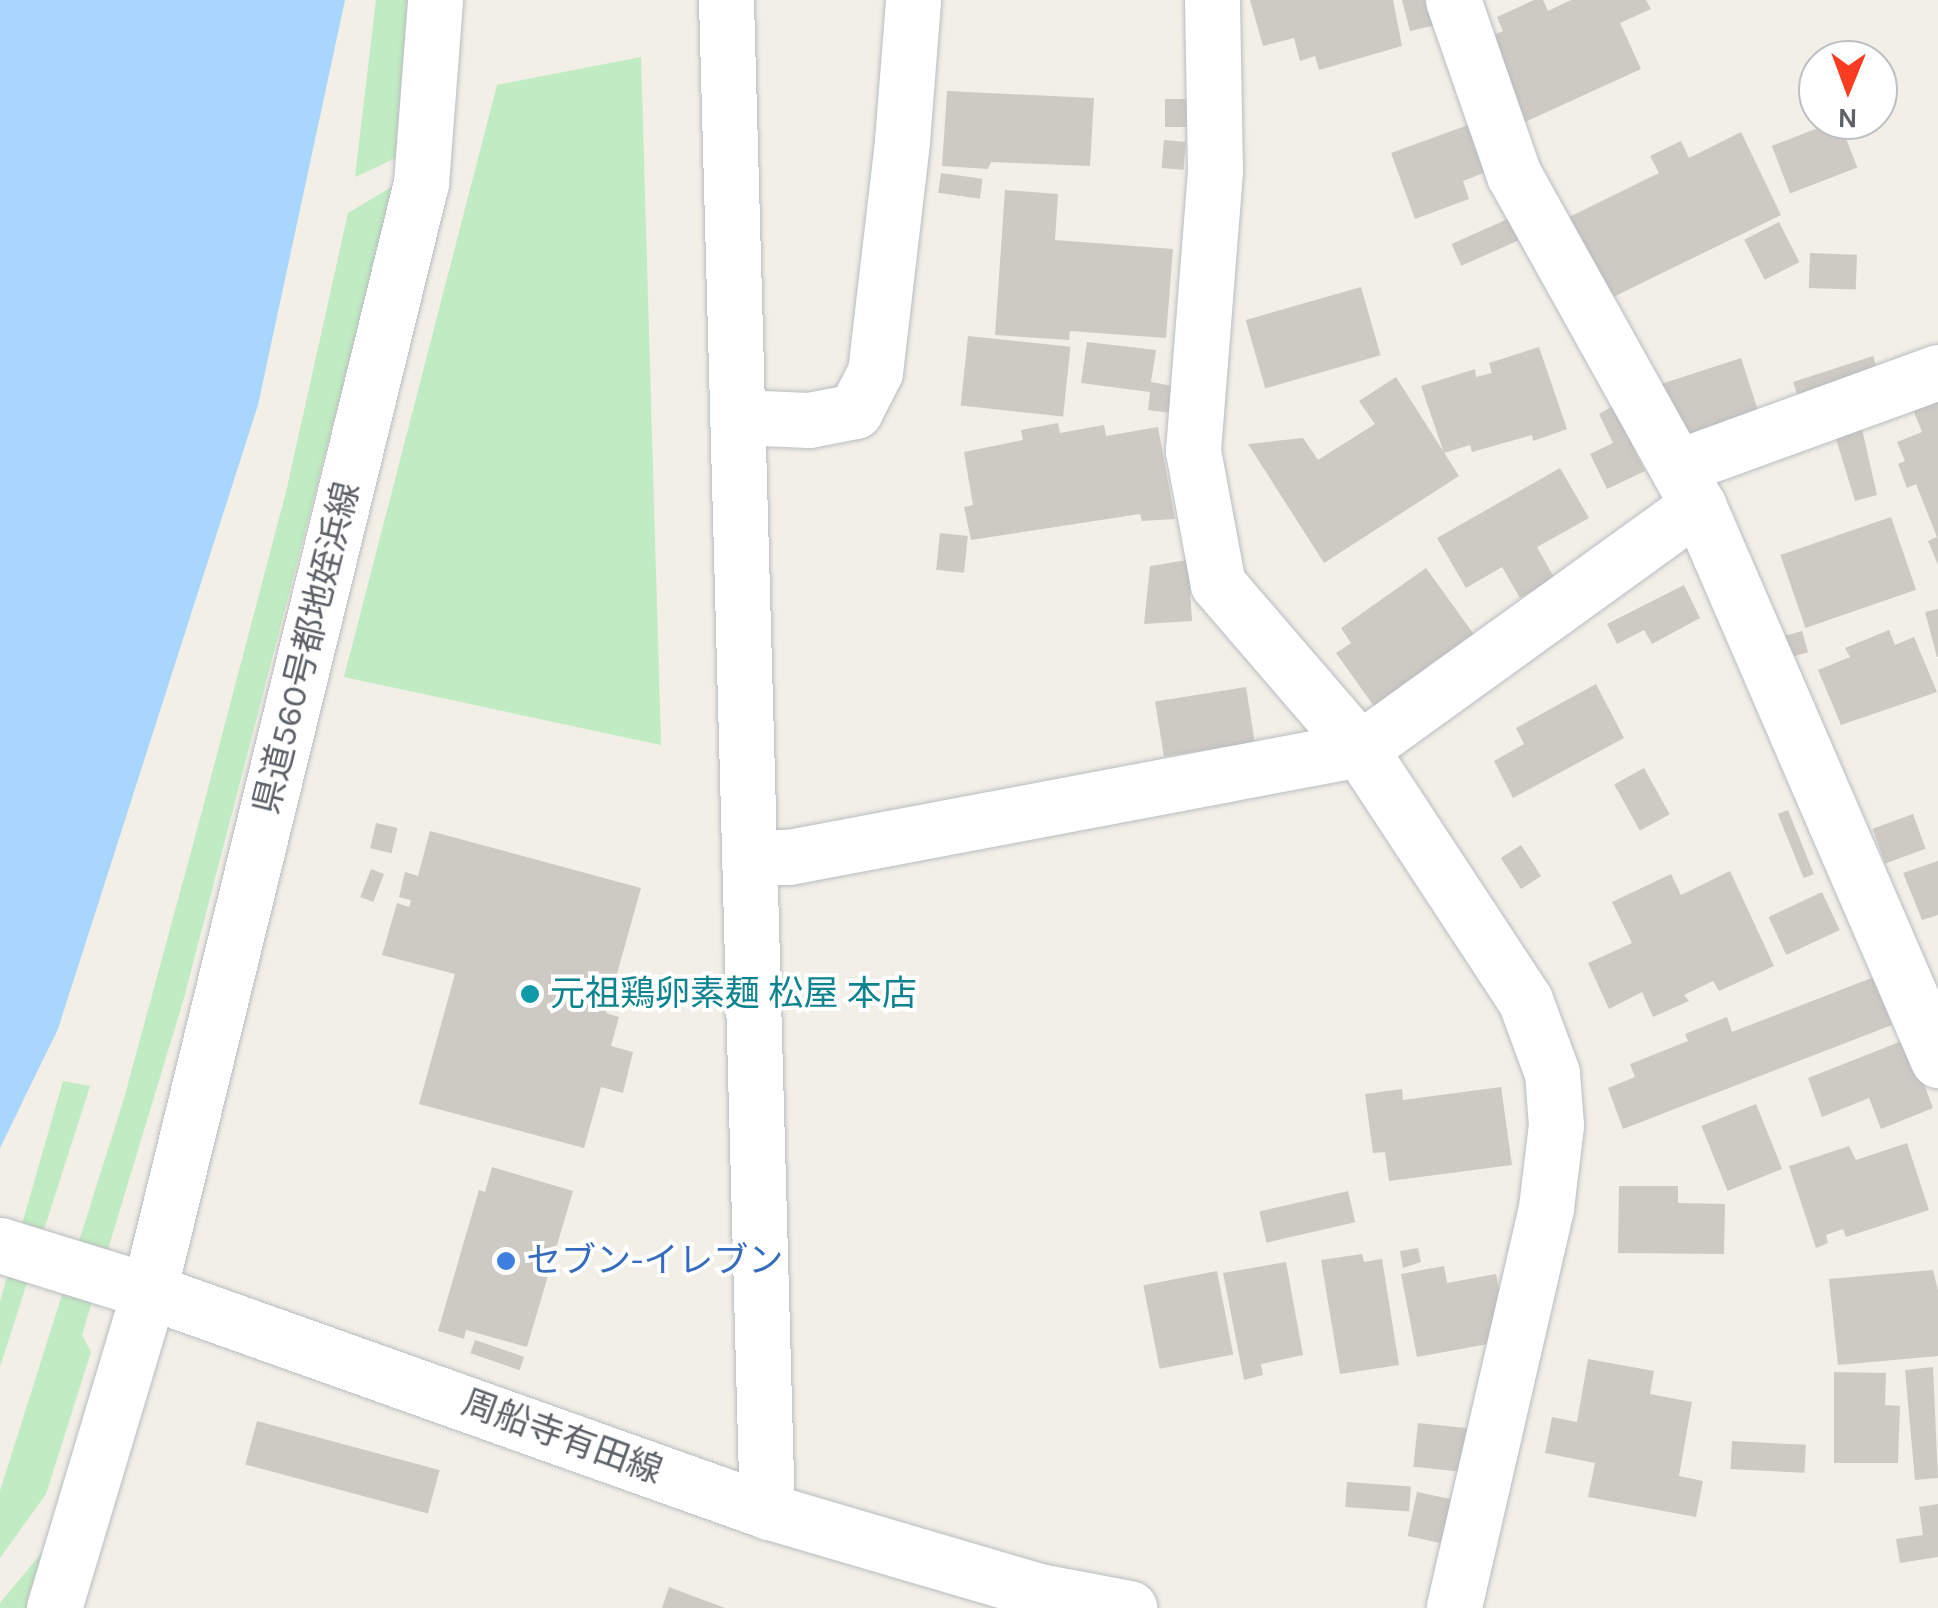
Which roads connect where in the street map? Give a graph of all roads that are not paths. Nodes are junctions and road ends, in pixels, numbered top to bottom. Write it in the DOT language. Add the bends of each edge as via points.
graph roads {
  1 [pos="435,0"];
  2 [pos="726,0"];
  3 [pos="912,0"];
  4 [pos="1212,0"];
  5 [pos="1453,0"];
  6 [pos="1938,372"];
  7 [pos="738,417"];
  8 [pos="1687,486"];
  9 [pos="1360,749"];
  10 [pos="751,858"];
  11 [pos="1938,1060"];
  12 [pos="0,1245"];
  13 [pos="127,1284"];
  14 [pos="767,1510"];
  15 [pos="54,1608"];
  16 [pos="1130,1608"];
  17 [pos="1454,1608"];
  1 -- 13 [label="street, 県道560号都地姪浜線" via="421,184"];
  2 -- 7 [label="street"];
  3 -- 7 [label="street" via="875,372 855,411 809,420"];
  4 -- 9 [label="street" via="1215,171 1193,451 1218,584"];
  5 -- 8 [label="street" via="1514,174"];
  6 -- 8 [label="street"];
  7 -- 10 [label="street"];
  8 -- 9 [label="street"];
  8 -- 11 [label="street"];
  9 -- 10 [label="street" via="790,857"];
  9 -- 17 [label="street" via="1525,1000 1552,1073 1556,1125 1546,1208"];
  10 -- 14 [label="street"];
  12 -- 13 [label="street, 周船寺有田線"];
  13 -- 14 [label="street, 周船寺有田線"];
  13 -- 15 [label="street, 県道560号都地姪浜線"];
  14 -- 16 [label="street, 周船寺有田線" via="1038,1591"];
}
